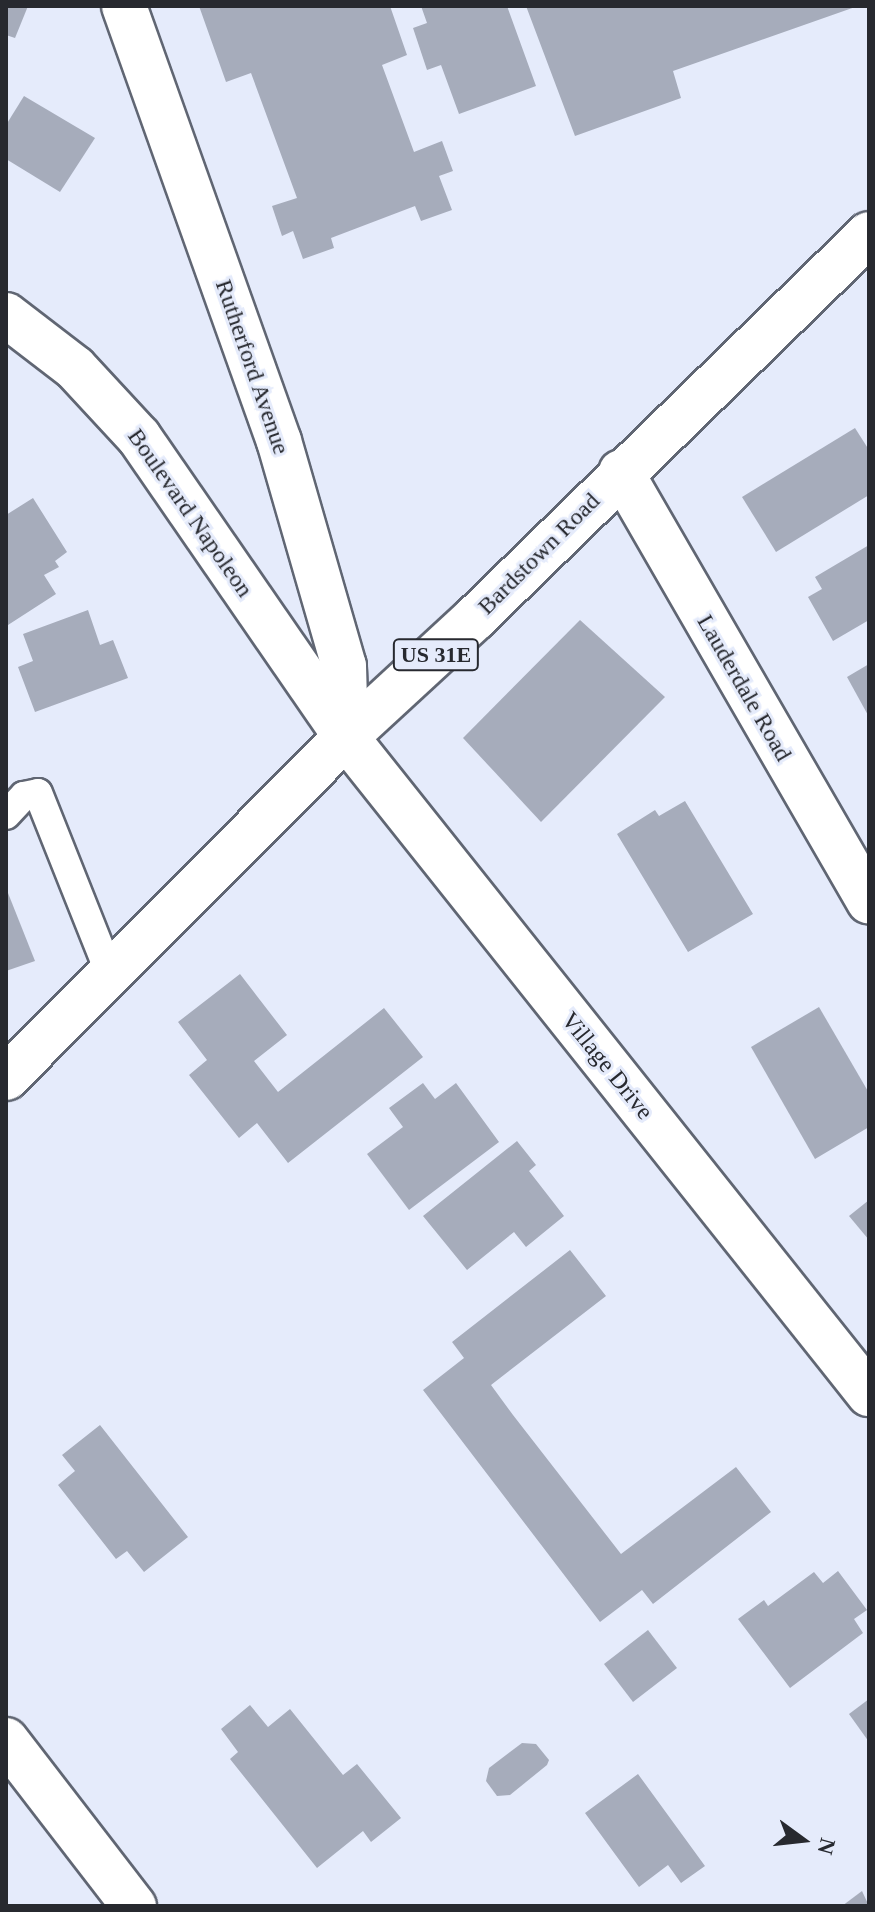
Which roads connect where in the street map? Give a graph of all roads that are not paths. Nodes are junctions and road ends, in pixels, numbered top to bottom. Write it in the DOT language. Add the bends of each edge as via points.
graph roads {
  1 [pos="124,6"];
  2 [pos="869,234"];
  3 [pos="6,315"];
  4 [pos="621,472"];
  5 [pos="346,737"];
  6 [pos="9,802"];
  7 [pos="869,902"];
  8 [pos="110,974"];
  9 [pos="6,1078"];
  10 [pos="869,1394"];
  11 [pos="6,1740"];
  12 [pos="134,1906"];
  1 -- 5 [label="street, Rutherford Avenue" via="279,441 344,666"];
  2 -- 4 [label="street, Bardstown Road / US 31E"];
  3 -- 5 [label="street, Boulevard Napoleon" via="75,368 139,437"];
  4 -- 5 [label="street, Bardstown Road / US 31E"];
  4 -- 7 [label="street, Lauderdale Road"];
  5 -- 8 [label="street, Bardstown Road / US 31E"];
  5 -- 10 [label="street, Village Drive"];
  6 -- 8 [label="lane" via="38,793"];
  8 -- 9 [label="street, Bardstown Road / US 31E"];
  11 -- 12 [label="street"];
}
